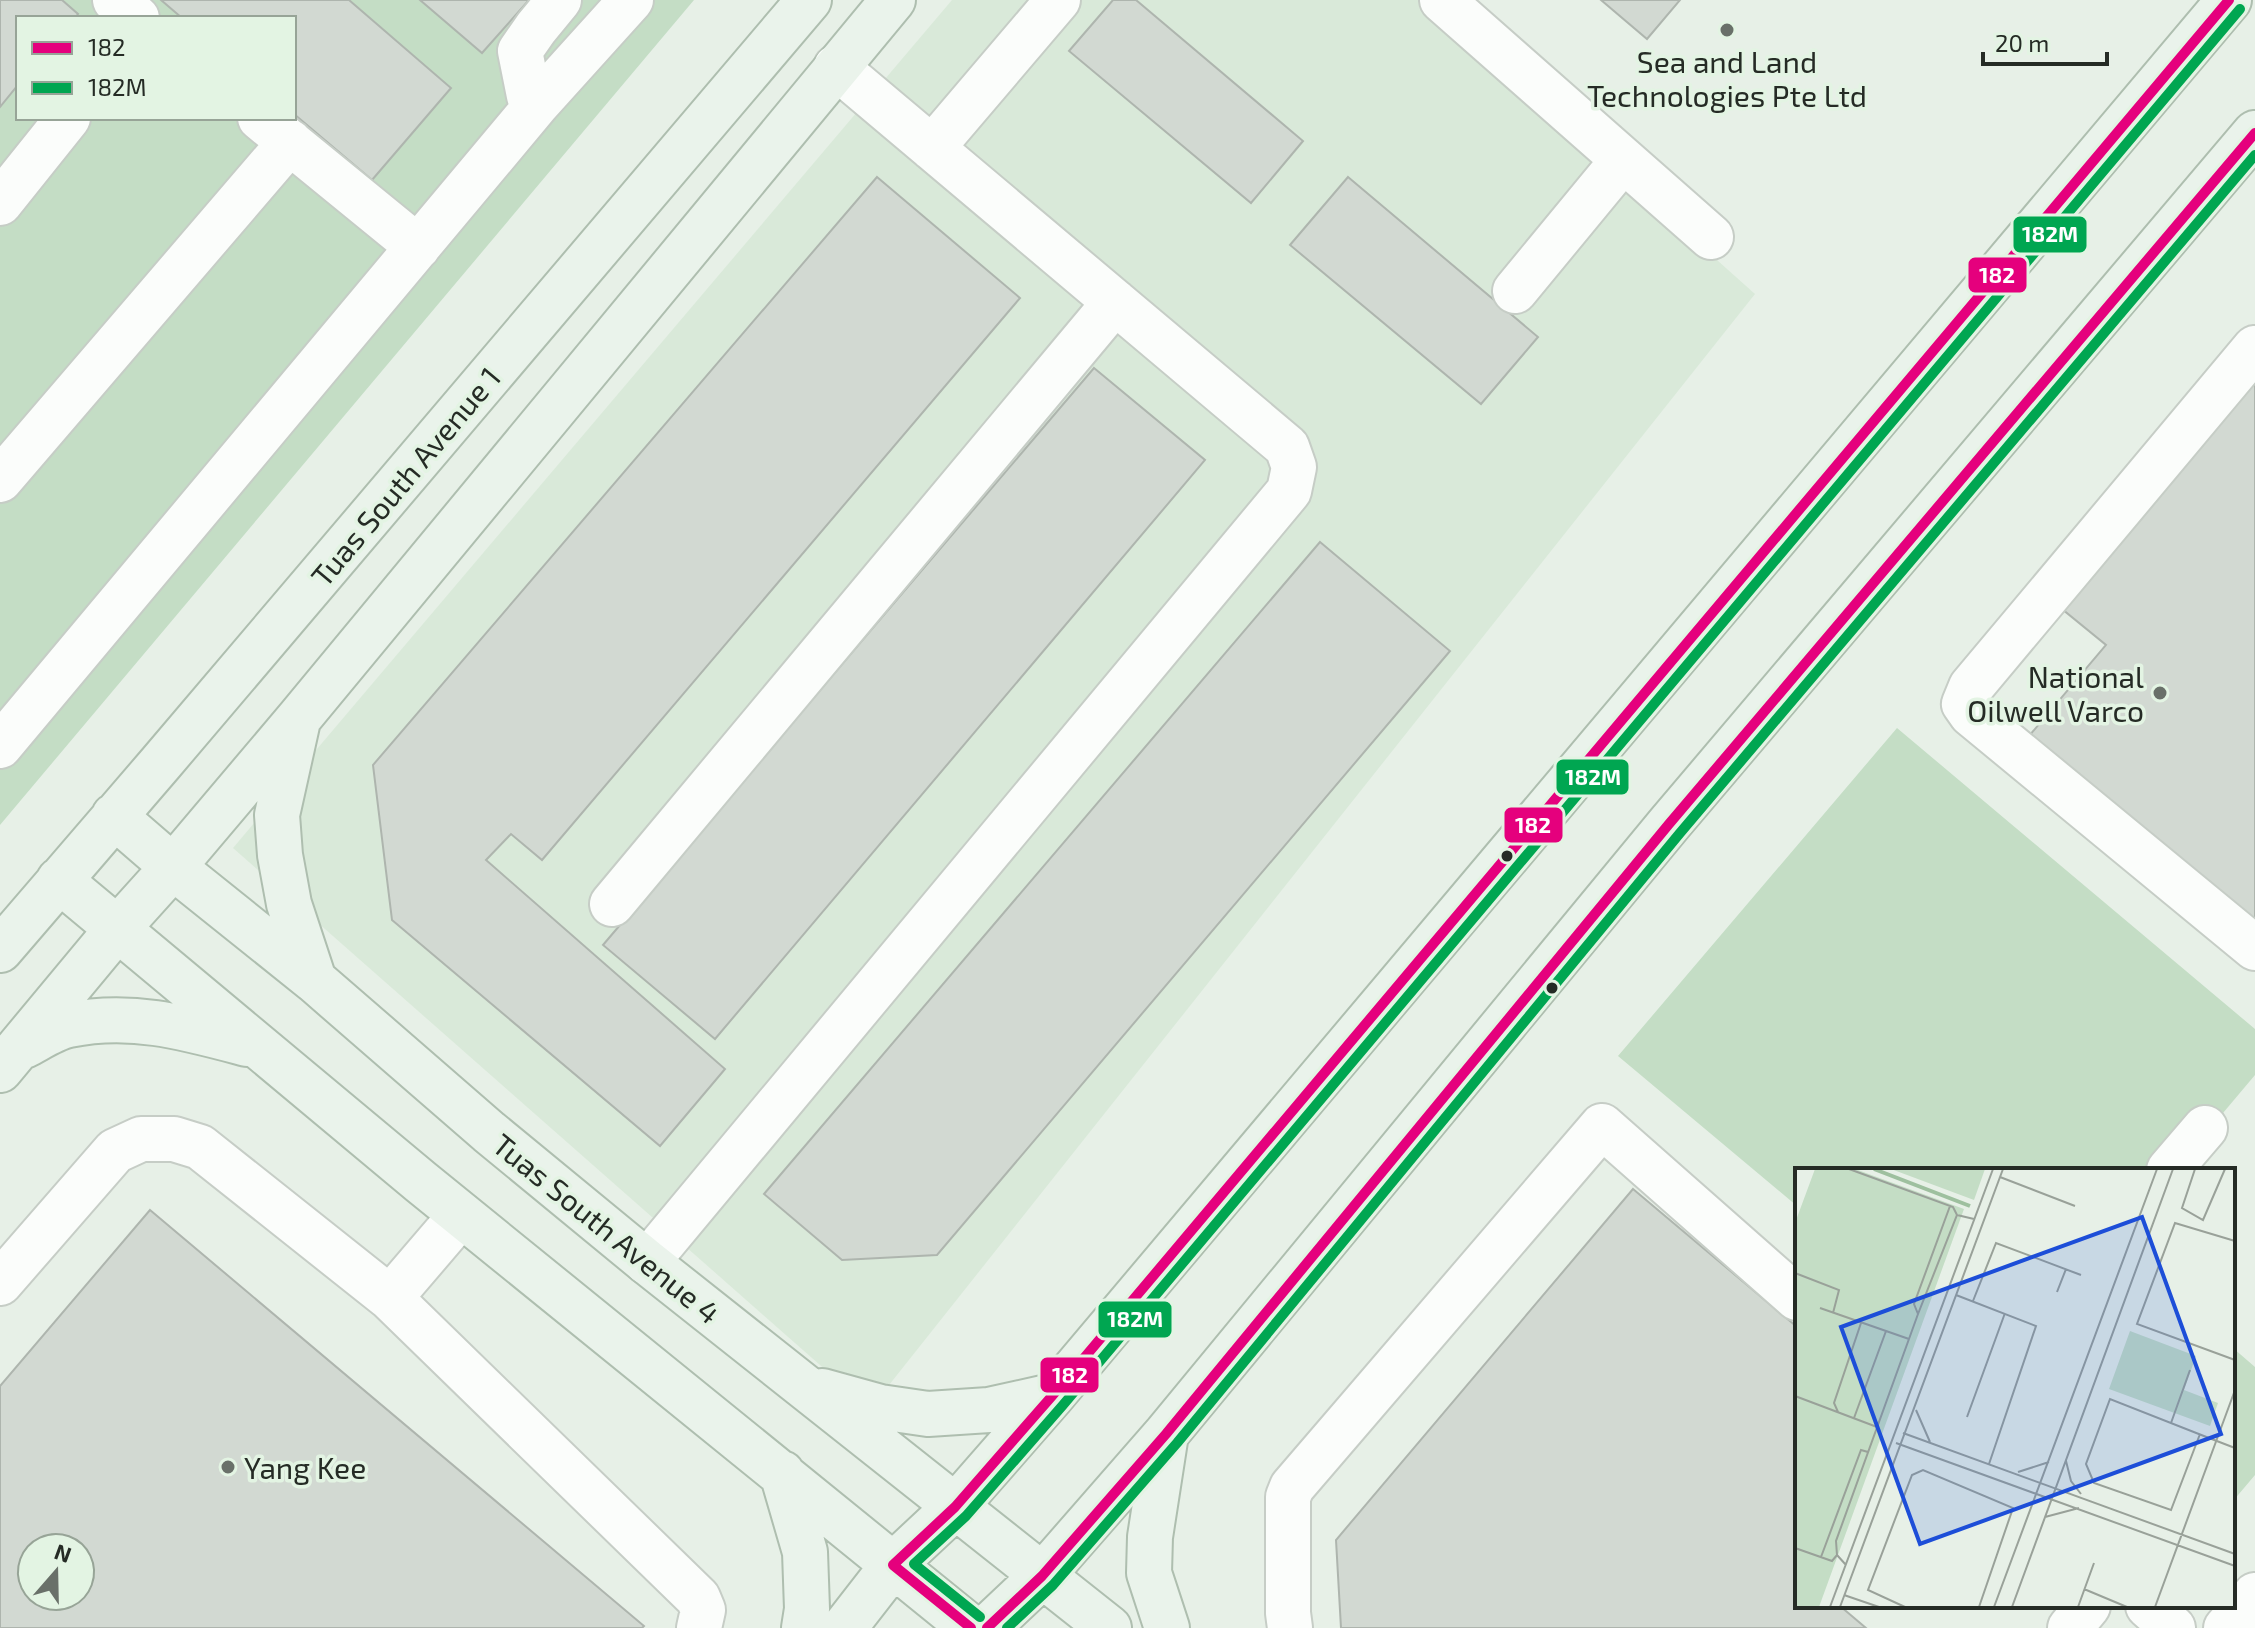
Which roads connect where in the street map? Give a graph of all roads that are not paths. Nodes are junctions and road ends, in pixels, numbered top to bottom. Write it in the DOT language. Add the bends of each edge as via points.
graph roads {
  1 [pos="115,0"];
  2 [pos="559,0"];
  3 [pos="631,0"];
  4 [pos="809,0"];
  5 [pos="893,0"];
  6 [pos="1058,0"];
  7 [pos="1442,0"];
  8 [pos="2229,0"];
  9 [pos="135,16"];
  10 [pos="836,67"];
  11 [pos="538,103"];
  12 [pos="66,120"];
  13 [pos="275,130"];
  14 [pos="2255,133"];
  15 [pos="932,148"];
  16 [pos="1623,160"];
  17 [pos="0,203"];
  18 [pos="1711,237"];
  19 [pos="418,247"];
  20 [pos="1515,291"];
  21 [pos="1115,302"];
  22 [pos="2255,348"];
  23 [pos="0,480"];
  24 [pos="299,718"];
  25 [pos="0,746"];
  26 [pos="114,816"];
  27 [pos="173,867"];
  28 [pos="59,880"];
  29 [pos="612,904"];
  30 [pos="118,928"];
  31 [pos="2255,948"];
  32 [pos="0,950"];
  33 [pos="314,980"];
  34 [pos="261,1048"];
  35 [pos="9,1060"];
  36 [pos="2205,1128"];
  37 [pos="2171,1168"];
  38 [pos="461,1215"];
  39 [pos="647,1262"];
  40 [pos="0,1283"];
  41 [pos="1795,1296"];
  42 [pos="390,1298"];
  43 [pos="800,1385"];
  44 [pos="1052,1396"];
  45 [pos="1166,1434"];
  46 [pos="782,1473"];
  47 [pos="955,1507"];
  48 [pos="893,1565"];
  49 [pos="1042,1576"];
  50 [pos="2255,1595"];
  51 [pos="2086,1608"];
  52 [pos="2150,1608"];
  53 [pos="699,1628"];
  54 [pos="804,1628"];
  55 [pos="844,1628"];
  56 [pos="971,1628"];
  57 [pos="987,1628"];
  58 [pos="1109,1628"];
  59 [pos="1167,1628"];
  60 [pos="1290,1628"];
  61 [pos="2070,1628"];
  62 [pos="2173,1628"];
  63 [pos="2226,1628"];
  1 -- 9 [label="street"];
  2 -- 11 [label="street" via="520,51 529,96"];
  3 -- 11 [label="street"];
  4 -- 26 [label="main road, Tuas South Avenue 1"];
  5 -- 10 [label="main road"];
  6 -- 15 [label="street"];
  7 -- 16 [label="street"];
  8 -- 44 [label="main road"];
  10 -- 15 [label="street"];
  10 -- 24 [label="main road"];
  11 -- 19 [label="street"];
  12 -- 17 [label="street"];
  13 -- 19 [label="street"];
  13 -- 23 [label="street"];
  14 -- 45 [label="main road" via="1679,812"];
  15 -- 21 [label="street"];
  16 -- 18 [label="street"];
  16 -- 20 [label="street"];
  19 -- 25 [label="street"];
  21 -- 29 [label="street"];
  21 -- 39 [label="street" via="1287,447 1294,467 1289,491"];
  22 -- 31 [label="street" via="1971,687 1964,704"];
  24 -- 27 [label="main road"];
  24 -- 33 [label="main road" via="277,815 289,904"];
  26 -- 27 [label="main road, Tuas South Avenue 4"];
  26 -- 28 [label="main road, Tuas South Avenue 1"];
  27 -- 30 [label="main road"];
  27 -- 33 [label="main road, Tuas South Avenue 4"];
  28 -- 30 [label="main road"];
  28 -- 32 [label="main road, Tuas South Avenue 1"];
  30 -- 34 [label="main road"];
  30 -- 35 [label="main road"];
  33 -- 39 [label="main road, Tuas South Avenue 4"];
  34 -- 35 [label="main road" via="129,1019 66,1025"];
  34 -- 38 [label="main road"];
  36 -- 37 [label="street"];
  38 -- 42 [label="street"];
  38 -- 46 [label="main road"];
  39 -- 43 [label="main road, Tuas South Avenue 4"];
  40 -- 42 [label="street" via="115,1151 141,1139 174,1139 200,1147"];
  41 -- 60 [label="street" via="1602,1126 1292,1487"];
  42 -- 53 [label="street" via="698,1598 703,1610"];
  43 -- 44 [label="main road" via="928,1414 989,1410"];
  43 -- 47 [label="main road, Tuas South Avenue 4"];
  44 -- 47 [label="main road"];
  45 -- 49 [label="main road"];
  45 -- 59 [label="main road" via="1149,1573"];
  46 -- 48 [label="main road"];
  46 -- 54 [label="main road" via="805,1552"];
  47 -- 48 [label="main road"];
  47 -- 49 [label="main road, Tuas South Avenue 4"];
  48 -- 55 [label="main road"];
  48 -- 56 [label="main road"];
  49 -- 57 [label="main road"];
  49 -- 58 [label="main road, Tuas South Avenue 4"];
  50 -- 63 [label="street"];
  51 -- 61 [label="street"];
  52 -- 62 [label="street"];
}
